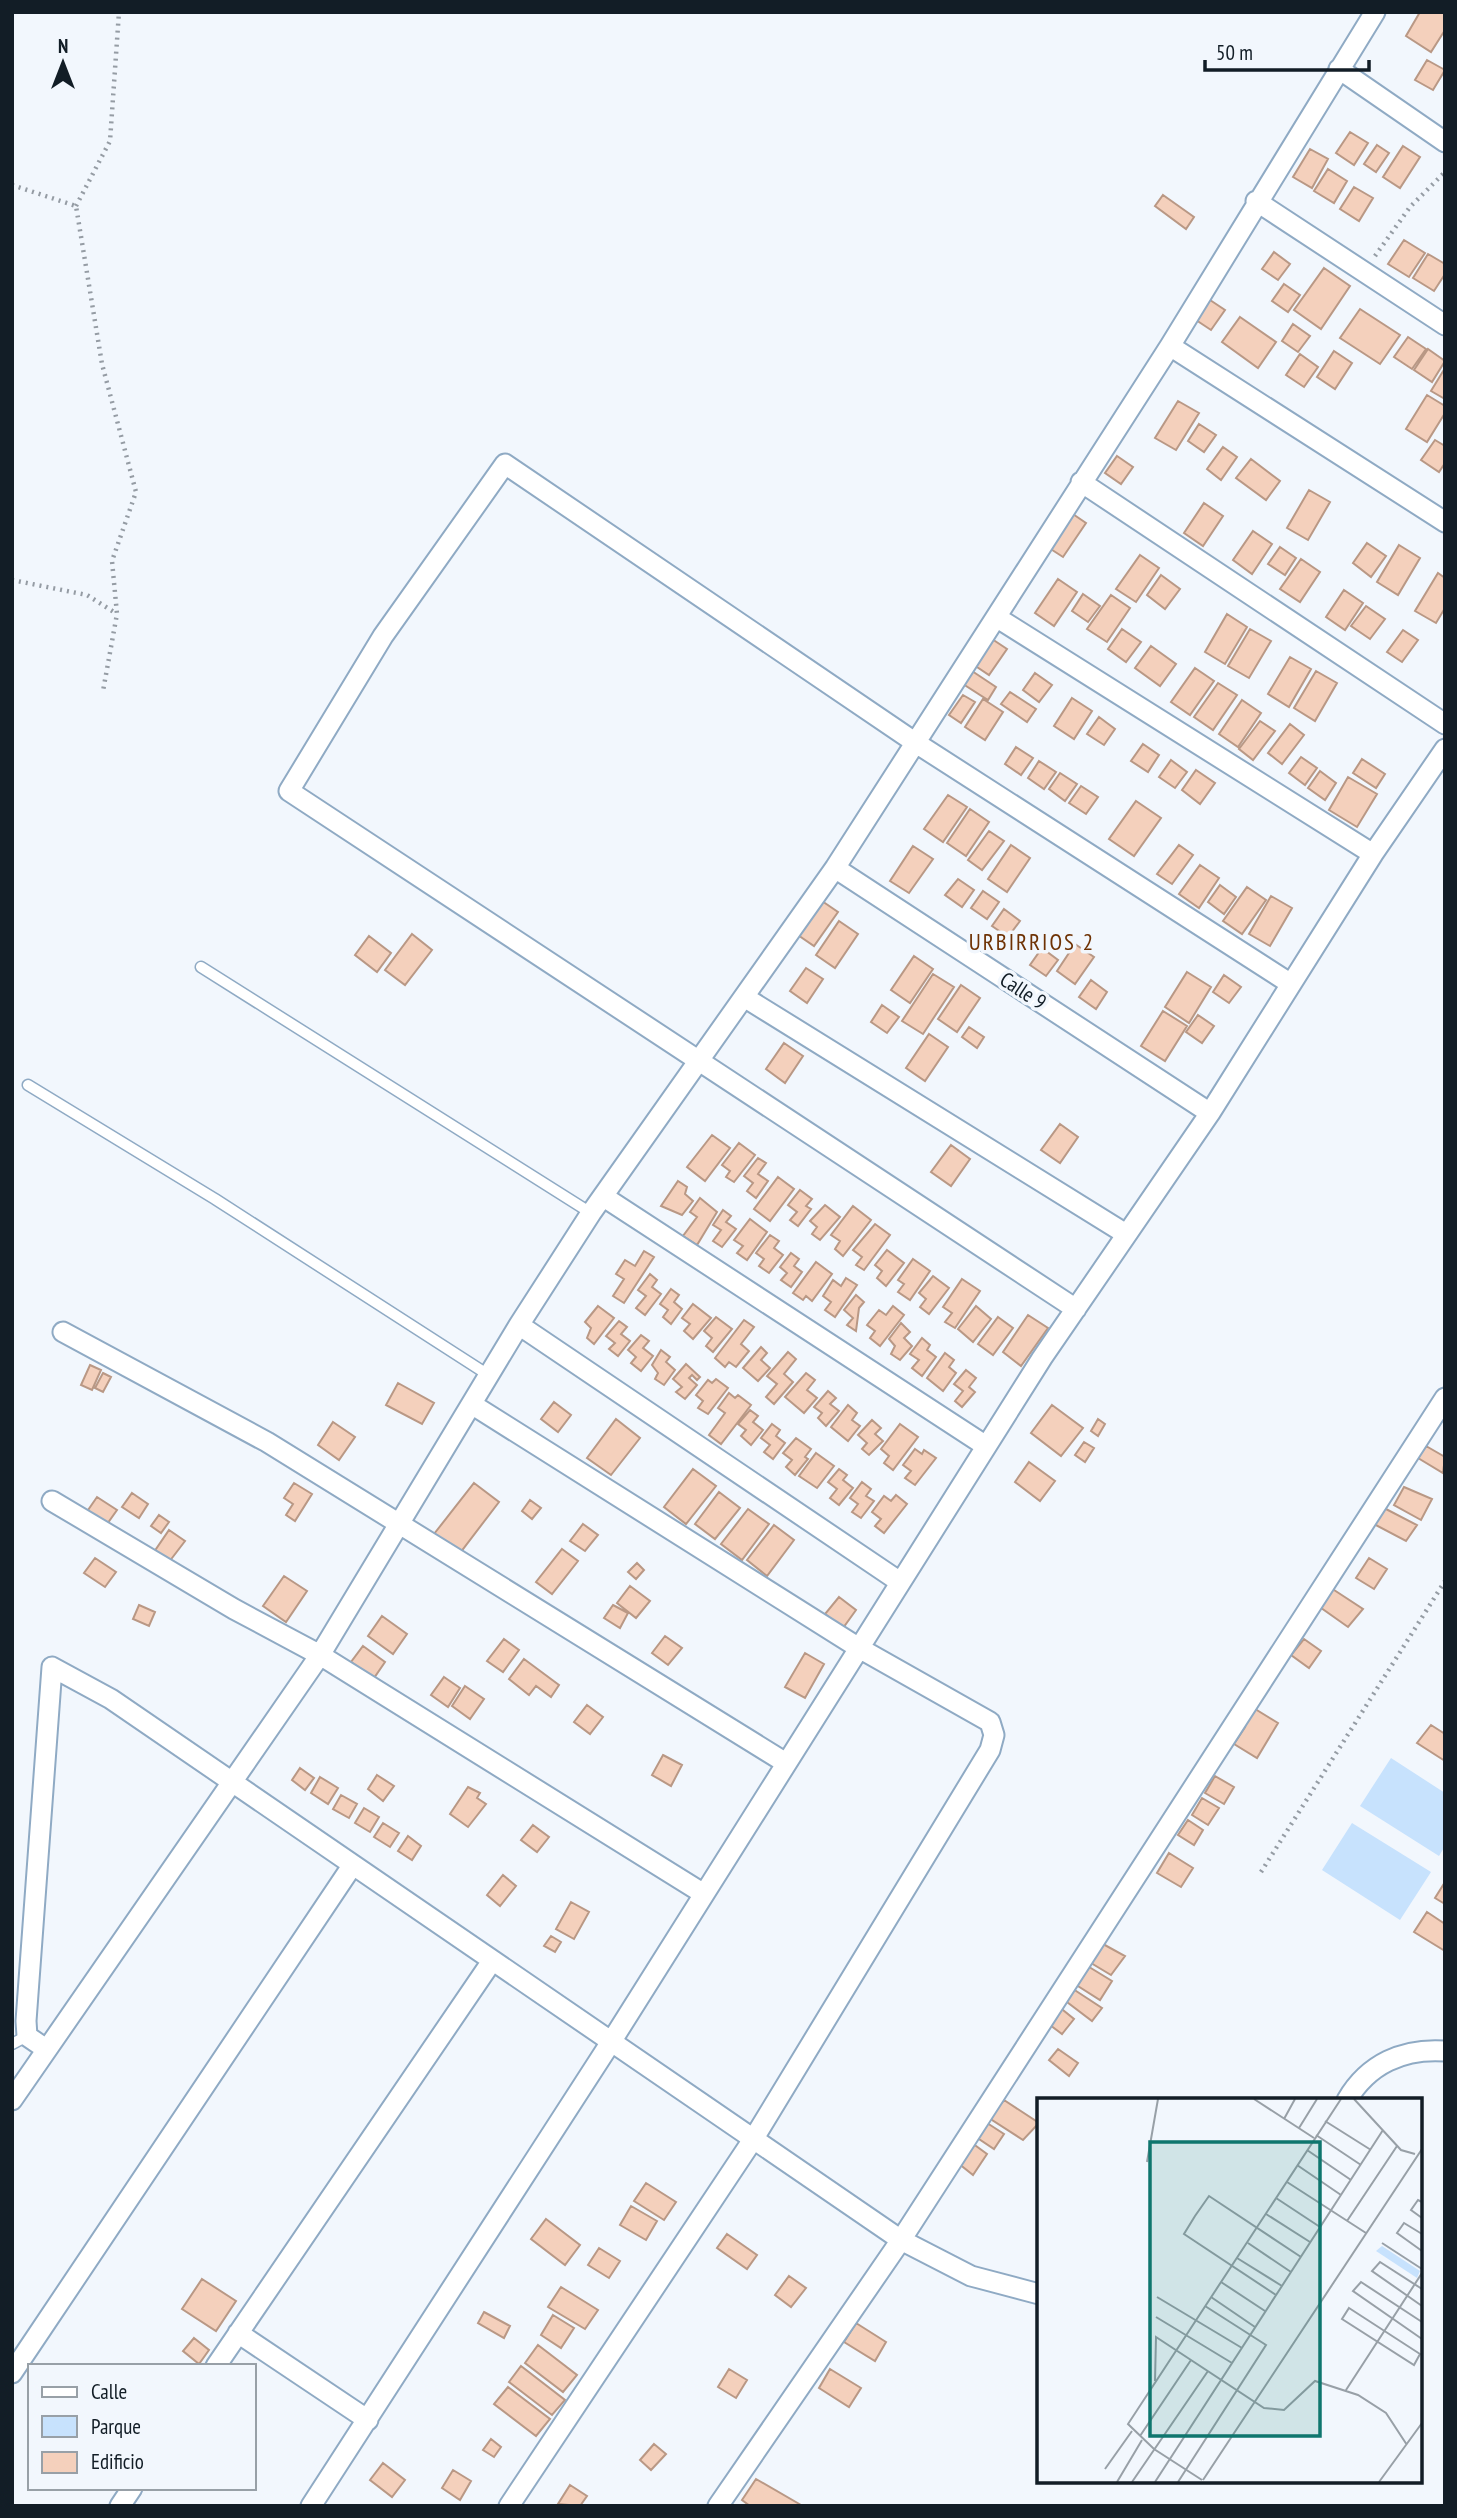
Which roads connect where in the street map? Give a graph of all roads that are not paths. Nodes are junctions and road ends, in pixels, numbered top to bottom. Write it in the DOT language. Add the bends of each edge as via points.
graph roads {
  1 [pos="1375,12"];
  2 [pos="1339,69"];
  3 [pos="1445,142"];
  4 [pos="1255,201"];
  5 [pos="1445,325"];
  6 [pos="1170,346"];
  7 [pos="1081,482"];
  8 [pos="1445,522"];
  9 [pos="996,617"];
  10 [pos="1445,724"];
  11 [pos="916,743"];
  12 [pos="1445,749"];
  13 [pos="1373,854"];
  14 [pos="835,868"];
  15 [pos="201,967"];
  16 [pos="1292,984"];
  17 [pos="744,997"];
  18 [pos="699,1061"];
  19 [pos="29,1085"];
  20 [pos="1210,1114"];
  21 [pos="604,1197"];
  22 [pos="591,1213"];
  23 [pos="1126,1234"];
  24 [pos="1076,1309"];
  25 [pos="519,1325"];
  26 [pos="63,1332"];
  27 [pos="490,1376"];
  28 [pos="1445,1398"];
  29 [pos="473,1405"];
  30 [pos="986,1446"];
  31 [pos="52,1501"];
  32 [pos="400,1523"];
  33 [pos="900,1582"];
  34 [pos="859,1648"];
  35 [pos="320,1655"];
  36 [pos="786,1763"];
  37 [pos="232,1784"];
  38 [pos="352,1866"];
  39 [pos="704,1894"];
  40 [pos="492,1961"];
  41 [pos="20,2040"];
  42 [pos="611,2042"];
  43 [pos="46,2049"];
  44 [pos="1445,2052"];
  45 [pos="1348,2098"];
  46 [pos="12,2100"];
  47 [pos="754,2138"];
  48 [pos="901,2240"];
  49 [pos="1037,2293"];
  50 [pos="238,2333"];
  51 [pos="217,2364"];
  52 [pos="12,2373"];
  53 [pos="368,2420"];
  54 [pos="131,2490"];
  55 [pos="120,2506"];
  56 [pos="312,2506"];
  57 [pos="509,2506"];
  58 [pos="718,2506"];
  1 -- 2 [label="street"];
  2 -- 3 [label="street"];
  2 -- 4 [label="street"];
  4 -- 5 [label="street"];
  4 -- 6 [label="street"];
  6 -- 7 [label="street"];
  6 -- 8 [label="street"];
  7 -- 9 [label="street"];
  7 -- 10 [label="street"];
  9 -- 11 [label="street"];
  9 -- 13 [label="street"];
  11 -- 14 [label="street"];
  11 -- 16 [label="street"];
  11 -- 18 [label="street" via="505,464 383,636 289,791"];
  12 -- 13 [label="street"];
  13 -- 16 [label="street"];
  14 -- 17 [label="street"];
  14 -- 20 [label="street, Calle 9"];
  15 -- 22 [label="lane"];
  16 -- 20 [label="street"];
  17 -- 18 [label="street"];
  17 -- 23 [label="street"];
  18 -- 21 [label="street"];
  18 -- 24 [label="street"];
  19 -- 27 [label="lane"];
  20 -- 23 [label="street"];
  21 -- 22 [label="street"];
  21 -- 30 [label="street"];
  22 -- 25 [label="street"];
  23 -- 24 [label="street"];
  24 -- 30 [label="street"];
  25 -- 27 [label="street"];
  25 -- 33 [label="street"];
  26 -- 32 [label="street" via="267,1442"];
  27 -- 29 [label="street"];
  28 -- 48 [label="street"];
  29 -- 32 [label="street"];
  29 -- 34 [label="street"];
  30 -- 33 [label="street"];
  31 -- 35 [label="street"];
  32 -- 35 [label="street"];
  32 -- 36 [label="street"];
  33 -- 34 [label="street"];
  34 -- 36 [label="street"];
  34 -- 47 [label="street" via="990,1722 993,1743"];
  35 -- 37 [label="street"];
  35 -- 39 [label="street"];
  36 -- 39 [label="street"];
  37 -- 38 [label="street"];
  37 -- 41 [label="street" via="111,1699 52,1667"];
  37 -- 43 [label="street"];
  38 -- 40 [label="street"];
  38 -- 52 [label="street"];
  39 -- 42 [label="street"];
  40 -- 42 [label="street"];
  40 -- 50 [label="street"];
  41 -- 43 [label="street"];
  42 -- 47 [label="street"];
  42 -- 53 [label="street"];
  43 -- 46 [label="street"];
  44 -- 45 [label="street" via="1414,2052 1376,2066"];
  47 -- 48 [label="street"];
  47 -- 57 [label="street"];
  48 -- 49 [label="street" via="971,2276"];
  48 -- 58 [label="street"];
  50 -- 51 [label="street"];
  50 -- 53 [label="street"];
  53 -- 56 [label="street"];
  54 -- 55 [label="street"];
}
